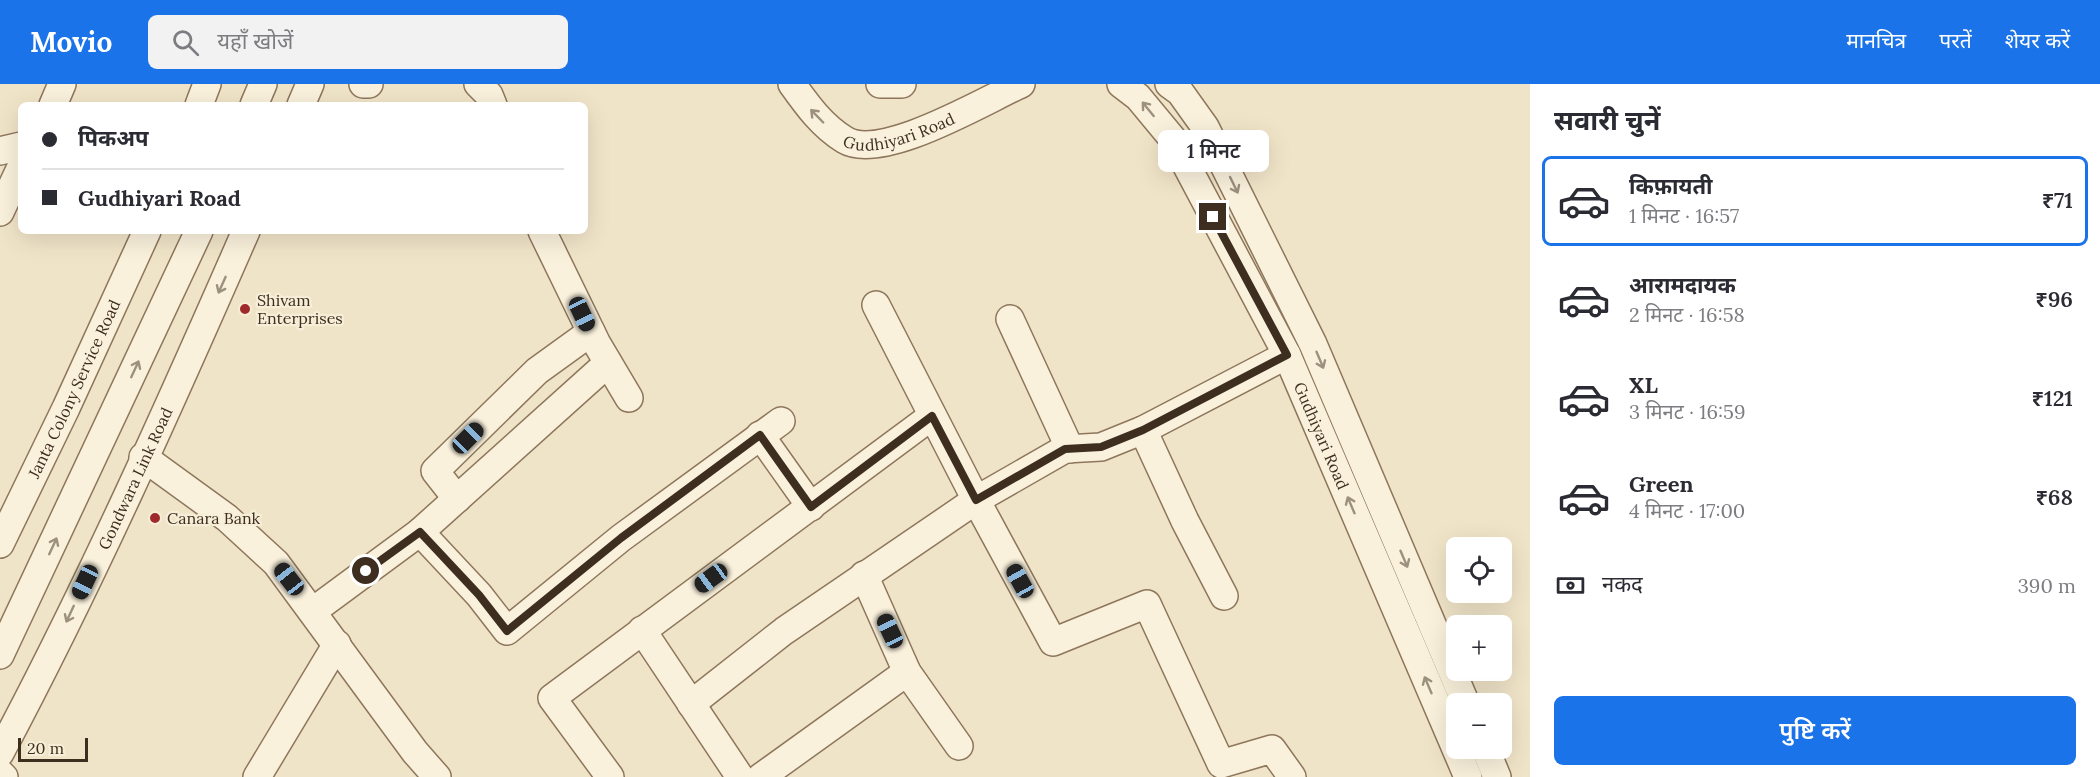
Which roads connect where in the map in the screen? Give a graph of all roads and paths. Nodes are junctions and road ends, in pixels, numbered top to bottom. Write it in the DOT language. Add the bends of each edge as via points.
graph roads {
  1 [pos="62,84"];
  2 [pos="207,84"];
  3 [pos="263,84"];
  4 [pos="310,84"];
  5 [pos="363,84"];
  6 [pos="369,84"];
  7 [pos="478,84"];
  8 [pos="792,84"];
  9 [pos="880,84"];
  10 [pos="902,84"];
  11 [pos="1021,84"];
  12 [pos="1121,84"];
  13 [pos="1169,84"];
  14 [pos="54,102"];
  15 [pos="200,102"];
  16 [pos="255,102"];
  17 [pos="302,102"];
  18 [pos="492,102"];
  19 [pos="1198,118"];
  20 [pos="1172,138"];
  21 [pos="18,147"];
  22 [pos="0,151"];
  23 [pos="18,174"];
  24 [pos="0,213"];
  25 [pos="146,234"];
  26 [pos="198,234"];
  27 [pos="245,234"];
  28 [pos="543,234"];
  29 [pos="876,305"];
  30 [pos="1010,319"];
  31 [pos="591,332"];
  32 [pos="1287,355"];
  33 [pos="608,363"];
  34 [pos="629,398"];
  35 [pos="932,416"];
  36 [pos="1143,430"];
  37 [pos="1070,449"];
  38 [pos="143,457"];
  39 [pos="457,499"];
  40 [pos="976,500"];
  41 [pos="811,507"];
  42 [pos="420,532"];
  43 [pos="0,544"];
  44 [pos="864,575"];
  45 [pos="1224,596"];
  46 [pos="313,610"];
  47 [pos="642,630"];
  48 [pos="337,644"];
  49 [pos="0,655"];
  50 [pos="907,672"];
  51 [pos="1461,693"];
  52 [pos="691,704"];
  53 [pos="958,746"];
  54 [pos="0,753"];
  55 [pos="1490,759"];
  56 [pos="0,773"];
  57 [pos="264,774"];
  58 [pos="732,774"];
  59 [pos="4,777"];
  60 [pos="437,777"];
  61 [pos="610,777"];
  62 [pos="761,777"];
  63 [pos="1292,777"];
  64 [pos="1468,777"];
  65 [pos="1497,777"];
  1 -- 14 [label="street"];
  2 -- 15 [label="street"];
  3 -- 16 [label="street"];
  4 -- 17 [label="street"];
  5 -- 6 [label="street"];
  7 -- 18 [label="street"];
  11 -- 8 [label="street, Gudhiyari Road, one-way" via="912,136 877,144 848,142 816,117"];
  9 -- 10 [label="street"];
  20 -- 12 [label="street, Gudhiyari Road, one-way" via="1138,97"];
  13 -- 19 [label="street, Gudhiyari Road" via="1180,92"];
  19 -- 20 [label="street"];
  19 -- 51 [label="street, Gudhiyari Road, one-way" via="1313,344"];
  20 -- 32 [label="street, Gudhiyari Road"];
  21 -- 22 [label="street"];
  23 -- 24 [label="street"];
  25 -- 43 [label="street, Janta Colony Service Road"];
  49 -- 26 [label="street, one-way"];
  27 -- 38 [label="street, Gondwara Link Road, one-way"];
  28 -- 31 [label="street"];
  29 -- 35 [label="street"];
  30 -- 37 [label="street"];
  31 -- 33 [label="street"];
  31 -- 39 [label="street" via="537,371 435,471"];
  32 -- 36 [label="street"];
  64 -- 32 [label="street, Gudhiyari Road, one-way"];
  33 -- 34 [label="street"];
  33 -- 39 [label="street"];
  35 -- 40 [label="street"];
  35 -- 41 [label="street"];
  36 -- 37 [label="street" via="1101,447"];
  36 -- 45 [label="street"];
  37 -- 40 [label="street"];
  38 -- 46 [label="street" via="226,518 276,563"];
  38 -- 54 [label="street, Gondwara Link Road, one-way" via="36,686"];
  39 -- 42 [label="street"];
  40 -- 44 [label="street"];
  40 -- 63 [label="street" via="1053,642 1147,604 1221,764 1272,748"];
  41 -- 42 [label="street" via="770,428 621,538 507,631"];
  41 -- 47 [label="street"];
  42 -- 46 [label="street"];
  44 -- 50 [label="street"];
  44 -- 52 [label="street"];
  46 -- 48 [label="street"];
  47 -- 52 [label="street"];
  47 -- 61 [label="street" via="552,698"];
  48 -- 57 [label="street"];
  48 -- 60 [label="street"];
  50 -- 53 [label="street"];
  50 -- 62 [label="street"];
  52 -- 58 [label="street"];
  55 -- 65 [label="street"];
  56 -- 59 [label="street"];
}
